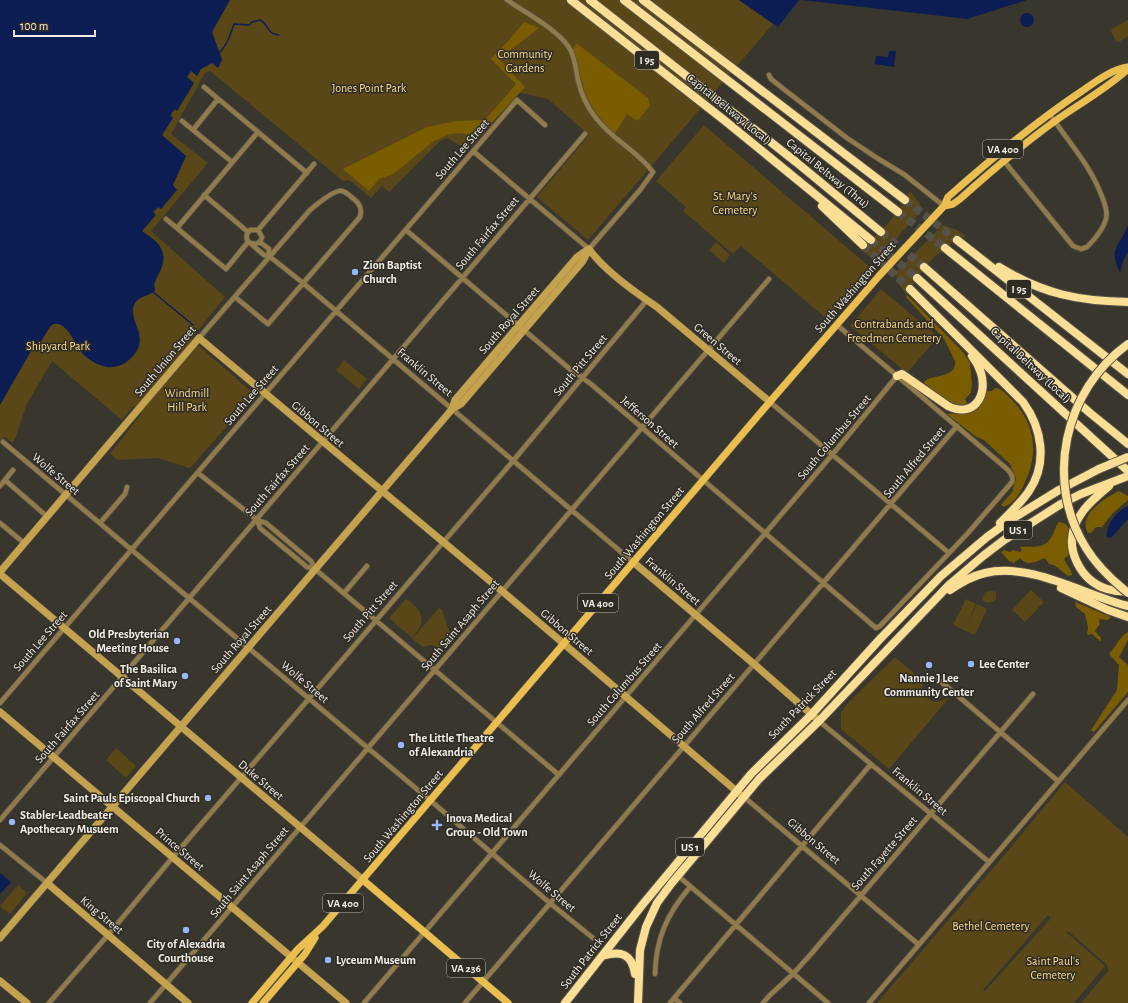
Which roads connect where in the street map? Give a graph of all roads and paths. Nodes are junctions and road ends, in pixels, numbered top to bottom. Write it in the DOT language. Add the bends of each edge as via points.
graph roads {
  1 [pos="507,0"];
  2 [pos="571,0"];
  3 [pos="590,0"];
  4 [pos="624,0"];
  5 [pos="643,0"];
  6 [pos="1128,68"];
  7 [pos="769,75"];
  8 [pos="204,87"];
  9 [pos="218,99"];
  10 [pos="1049,113"];
  11 [pos="182,121"];
  12 [pos="1055,121"];
  13 [pos="545,125"];
  14 [pos="193,130"];
  15 [pos="258,132"];
  16 [pos="584,134"];
  17 [pos="473,151"];
  18 [pos="1004,161"];
  19 [pos="232,162"];
  20 [pos="314,164"];
  21 [pos="783,168"];
  22 [pos="307,173"];
  23 [pos="204,195"];
  24 [pos="529,199"];
  25 [pos="905,200"];
  26 [pos="944,206"];
  27 [pos="898,212"];
  28 [pos="166,219"];
  29 [pos="177,228"];
  30 [pos="258,230"];
  31 [pos="406,230"];
  32 [pos="248,232"];
  33 [pos="881,232"];
  34 [pos="871,240"];
  35 [pos="260,242"];
  36 [pos="249,243"];
  37 [pos="863,245"];
  38 [pos="945,248"];
  39 [pos="589,249"];
  40 [pos="269,256"];
  41 [pos="924,267"];
  42 [pos="463,278"];
  43 [pos="917,278"];
  44 [pos="769,279"];
  45 [pos="303,283"];
  46 [pos="910,289"];
  47 [pos="235,297"];
  48 [pos="647,300"];
  49 [pos="1128,302"];
  50 [pos="1014,303"];
  51 [pos="336,311"];
  52 [pos="837,325"];
  53 [pos="521,328"];
  54 [pos="199,338"];
  55 [pos="964,344"];
  56 [pos="1128,344"];
  57 [pos="708,350"];
  58 [pos="394,360"];
  59 [pos="1128,374"];
  60 [pos="897,376"];
  61 [pos="582,377"];
  62 [pos="1128,388"];
  63 [pos="265,394"];
  64 [pos="1128,395"];
  65 [pos="770,402"];
  66 [pos="452,409"];
  67 [pos="1090,413"];
  68 [pos="957,426"];
  69 [pos="642,428"];
  70 [pos="3,442"];
  71 [pos="323,442"];
  72 [pos="1128,444"];
  73 [pos="1128,450"];
  74 [pos="832,455"];
  75 [pos="1128,457"];
  76 [pos="513,461"];
  77 [pos="13,470"];
  78 [pos="1128,471"];
  79 [pos="198,473"];
  80 [pos="1128,476"];
  81 [pos="5,480"];
  82 [pos="703,480"];
  83 [pos="1114,483"];
  84 [pos="0,486"];
  85 [pos="126,487"];
  86 [pos="382,491"];
  87 [pos="66,495"];
  88 [pos="891,504"];
  89 [pos="571,510"];
  90 [pos="43,513"];
  91 [pos="257,520"];
  92 [pos="0,523"];
  93 [pos="100,523"];
  94 [pos="765,533"];
  95 [pos="987,537"];
  96 [pos="443,542"];
  97 [pos="24,543"];
  98 [pos="132,550"];
  99 [pos="949,553"];
  100 [pos="633,562"];
  101 [pos="367,566"];
  102 [pos="315,570"];
  103 [pos="0,573"];
  104 [pos="1035,575"];
  105 [pos="824,583"];
  106 [pos="502,591"];
  107 [pos="1128,592"];
  108 [pos="344,593"];
  109 [pos="190,598"];
  110 [pos="936,600"];
  111 [pos="1128,606"];
  112 [pos="696,615"];
  113 [pos="1128,618"];
  114 [pos="376,621"];
  115 [pos="64,628"];
  116 [pos="564,644"];
  117 [pos="248,648"];
  118 [pos="754,664"];
  119 [pos="435,670"];
  120 [pos="122,677"];
  121 [pos="938,679"];
  122 [pos="1033,694"];
  123 [pos="626,697"];
  124 [pos="309,698"];
  125 [pos="1128,700"];
  126 [pos="0,703"];
  127 [pos="0,712"];
  128 [pos="811,715"];
  129 [pos="819,721"];
  130 [pos="496,722"];
  131 [pos="181,727"];
  132 [pos="1001,732"];
  133 [pos="684,746"];
  134 [pos="368,748"];
  135 [pos="54,757"];
  136 [pos="871,764"];
  137 [pos="559,775"];
  138 [pos="241,777"];
  139 [pos="1058,781"];
  140 [pos="736,791"];
  141 [pos="744,797"];
  142 [pos="430,801"];
  143 [pos="113,806"];
  144 [pos="931,814"];
  145 [pos="0,820"];
  146 [pos="300,827"];
  147 [pos="0,845"];
  148 [pos="802,846"];
  149 [pos="491,854"];
  150 [pos="173,857"];
  151 [pos="989,862"];
  152 [pos="671,870"];
  153 [pos="678,876"];
  154 [pos="363,880"];
  155 [pos="47,883"];
  156 [pos="690,887"];
  157 [pos="861,896"];
  158 [pos="551,904"];
  159 [pos="233,907"];
  160 [pos="736,925"];
  161 [pos="318,932"];
  162 [pos="424,932"];
  163 [pos="108,935"];
  164 [pos="0,938"];
  165 [pos="593,938"];
  166 [pos="918,944"];
  167 [pos="602,956"];
  168 [pos="292,957"];
  169 [pos="298,962"];
  170 [pos="655,974"];
  171 [pos="793,974"];
  172 [pos="0,981"];
  173 [pos="483,982"];
  174 [pos="166,985"];
  175 [pos="639,987"];
  176 [pos="674,998"];
  177 [pos="27,1003"];
  178 [pos="49,1003"];
  179 [pos="150,1003"];
  180 [pos="188,1003"];
  181 [pos="252,1003"];
  182 [pos="263,1003"];
  183 [pos="346,1003"];
  184 [pos="364,1003"];
  185 [pos="465,1003"];
  186 [pos="508,1003"];
  187 [pos="565,1003"];
  188 [pos="638,1003"];
  189 [pos="670,1003"];
  190 [pos="680,1003"];
  191 [pos="763,1003"];
  192 [pos="828,1003"];
  193 [pos="869,1003"];
  1 -- 39 [label="street, South Royal Street" via="563,39 572,54 582,94 594,117 610,135 646,161 653,172"];
  2 -- 21 [label="highway, Capital Beltway (Local) / I 95"];
  3 -- 33 [label="highway, Capital Beltway (Thru) / I 95"];
  4 -- 27 [label="highway, Capital Beltway (Thru)"];
  5 -- 25 [label="highway"];
  6 -- 10 [label="main road, South Washington Street / VA 400" via="1095,82"];
  6 -- 12 [label="main road, South Washington Street / VA 400" via="1107,86"];
  7 -- 26 [label="street" via="780,87 841,134 906,174"];
  8 -- 9 [label="street"];
  9 -- 14 [label="street"];
  9 -- 15 [label="street"];
  10 -- 12 [label="street"];
  10 -- 26 [label="main road, South Washington Street / VA 400" via="975,173 948,197"];
  11 -- 14 [label="street"];
  12 -- 18 [label="main road, South Washington Street / VA 400"];
  12 -- 18 [label="street" via="1092,173 1105,206 1104,226 1087,247 1081,249 1073,246"];
  13 -- 17 [label="street, South Lee Street" via="516,100"];
  14 -- 19 [label="street"];
  15 -- 19 [label="street"];
  15 -- 22 [label="street"];
  16 -- 24 [label="street, South Fairfax Street"];
  17 -- 24 [label="street, Green Street"];
  17 -- 31 [label="street, South Lee Street"];
  18 -- 26 [label="main road, South Washington Street / VA 400" via="960,199"];
  19 -- 23 [label="street"];
  20 -- 22 [label="street"];
  21 -- 34 [label="highway, Capital Beltway (Local) / I 95"];
  21 -- 37 [label="highway"];
  22 -- 30 [label="street"];
  23 -- 29 [label="street"];
  23 -- 32 [label="street"];
  24 -- 39 [label="street, Green Street"];
  24 -- 42 [label="street, South Fairfax Street"];
  26 -- 52 [label="main road, South Washington Street / VA 400"];
  28 -- 29 [label="street"];
  29 -- 36 [label="street" via="226,269"];
  30 -- 32 [label="street"];
  30 -- 35 [label="street" via="262,237"];
  31 -- 42 [label="street, Jefferson Street"];
  31 -- 51 [label="street, South Lee Street"];
  32 -- 36 [label="street" via="246,237"];
  35 -- 36 [label="street"];
  35 -- 40 [label="street, Franklin Street" via="268,249"];
  36 -- 40 [label="street, Franklin Street" via="264,256"];
  38 -- 50 [label="highway, I 95"];
  39 -- 48 [label="street, Green Street" via="595,258"];
  39 -- 53 [label="street, South Royal Street" via="583,261"];
  40 -- 45 [label="street, Franklin Street"];
  40 -- 45 [label="street, South Union Street" via="310,210 327,197 342,191 358,204 360,217"];
  40 -- 47 [label="street, South Union Street"];
  41 -- 67 [label="highway"];
  42 -- 53 [label="street, Jefferson Street"];
  42 -- 58 [label="street, South Fairfax Street"];
  43 -- 78 [label="highway, Capital Beltway (Local)"];
  44 -- 57 [label="street, South Saint Asaph Street"];
  45 -- 47 [label="street" via="268,324"];
  45 -- 51 [label="street, Franklin Street"];
  46 -- 55 [label="highway"];
  47 -- 54 [label="street, South Union Street"];
  48 -- 57 [label="street, Green Street"];
  48 -- 61 [label="street, South Pitt Street"];
  49 -- 59 [label="highway, I 95" via="1078,298 1043,289 1008,272 957,240"];
  50 -- 62 [label="highway"];
  50 -- 64 [label="highway, I 95"];
  51 -- 58 [label="street, Franklin Street"];
  51 -- 63 [label="street, South Lee Street"];
  52 -- 60 [label="street"];
  52 -- 65 [label="main road, South Washington Street / VA 400"];
  53 -- 61 [label="street, Jefferson Street"];
  53 -- 66 [label="street, South Royal Street" via="461,404"];
  54 -- 63 [label="street, Gibbon Street"];
  54 -- 87 [label="street, South Union Street"];
  55 -- 60 [label="highway" via="981,373 982,381 981,394 971,408 954,409 902,374"];
  55 -- 95 [label="highway" via="1023,402 1034,420 1040,443 1038,470 1029,491"];
  56 -- 107 [label="highway, bridge" via="1103,366 1083,394 1070,424 1063,465 1070,515 1081,539 1104,571"];
  57 -- 65 [label="street, Green Street"];
  57 -- 69 [label="street, South Saint Asaph Street"];
  58 -- 66 [label="street, Franklin Street"];
  58 -- 71 [label="street, South Fairfax Street"];
  60 -- 68 [label="street"];
  60 -- 74 [label="street, South Columbus Street"];
  61 -- 69 [label="street, Jefferson Street"];
  61 -- 76 [label="street, South Pitt Street"];
  63 -- 71 [label="street, Gibbon Street"];
  63 -- 79 [label="street, South Lee Street"];
  65 -- 74 [label="street, Green Street"];
  65 -- 82 [label="main road, South Washington Street / VA 400"];
  66 -- 76 [label="street, Franklin Street"];
  66 -- 86 [label="street, South Royal Street"];
  67 -- 72 [label="highway"];
  67 -- 73 [label="highway"];
  68 -- 88 [label="street, South Alfred Street"];
  68 -- 99 [label="street" via="1008,469 1013,479"];
  69 -- 82 [label="street, Jefferson Street"];
  69 -- 89 [label="street, South Saint Asaph Street"];
  70 -- 87 [label="street, Wolfe Street"];
  71 -- 86 [label="street, Gibbon Street"];
  71 -- 91 [label="street, South Fairfax Street"];
  74 -- 88 [label="street, Green Street"];
  74 -- 94 [label="street, South Columbus Street"];
  75 -- 95 [label="highway, South Patrick Street / US 1, bridge" via="1099,469 1039,502"];
  76 -- 89 [label="street, Franklin Street"];
  76 -- 96 [label="street, South Pitt Street"];
  77 -- 81 [label="street"];
  79 -- 91 [label="street"];
  79 -- 98 [label="street, South Lee Street"];
  80 -- 83 [label="highway, US 1"];
  81 -- 84 [label="street"];
  81 -- 90 [label="street" via="31,506"];
  82 -- 94 [label="street, Jefferson Street"];
  82 -- 100 [label="main road, South Washington Street / VA 400"];
  83 -- 107 [label="highway" via="1079,517 1073,533 1073,552 1081,569 1093,582 1106,589"];
  83 -- 110 [label="highway, South Patrick Street / US 1" via="1081,494 1028,523 983,556 949,585"];
  85 -- 93 [label="street" via="125,494"];
  86 -- 96 [label="street, Gibbon Street"];
  86 -- 102 [label="street, South Royal Street"];
  87 -- 93 [label="street, Wolfe Street"];
  87 -- 97 [label="street, South Union Street"];
  88 -- 99 [label="street, Green Street"];
  88 -- 105 [label="street, South Alfred Street"];
  89 -- 100 [label="street, Franklin Street"];
  89 -- 106 [label="street, South Saint Asaph Street"];
  91 -- 102 [label="street" via="260,528 307,567"];
  91 -- 102 [label="street" via="266,523 311,561"];
  91 -- 109 [label="street, South Fairfax Street"];
  92 -- 97 [label="street"];
  93 -- 98 [label="street, Wolfe Street"];
  94 -- 105 [label="street, Jefferson Street"];
  94 -- 112 [label="street, South Columbus Street"];
  95 -- 128 [label="highway, South Patrick Street / US 1" via="956,562 918,599"];
  96 -- 106 [label="street, Gibbon Street"];
  96 -- 114 [label="street, South Pitt Street"];
  97 -- 103 [label="street, South Union Street"];
  98 -- 109 [label="street, Wolfe Street"];
  98 -- 115 [label="street, South Lee Street"];
  99 -- 105 [label="street, Jefferson Street" via="876,628"];
  100 -- 112 [label="street, Franklin Street"];
  100 -- 116 [label="main road, South Washington Street / VA 400"];
  101 -- 108 [label="street"];
  102 -- 108 [label="street"];
  102 -- 117 [label="street, South Royal Street"];
  103 -- 115 [label="street, Duke Street"];
  104 -- 110 [label="highway" via="1016,570 984,573 958,585"];
  104 -- 111 [label="highway"];
  104 -- 113 [label="highway"];
  105 -- 118 [label="street, South Alfred Street"];
  106 -- 116 [label="street, Gibbon Street"];
  106 -- 119 [label="street, South Saint Asaph Street"];
  108 -- 114 [label="street"];
  109 -- 117 [label="street, Wolfe Street"];
  109 -- 120 [label="street, South Fairfax Street"];
  110 -- 129 [label="highway, South Patrick Street / US 1"];
  112 -- 118 [label="street, Franklin Street"];
  112 -- 123 [label="street, South Columbus Street"];
  114 -- 119 [label="street"];
  114 -- 124 [label="street, South Pitt Street"];
  115 -- 120 [label="street, Duke Street"];
  115 -- 126 [label="street, South Lee Street"];
  116 -- 123 [label="street, Gibbon Street"];
  116 -- 130 [label="main road, South Washington Street / VA 400"];
  117 -- 124 [label="street, Wolfe Street"];
  117 -- 131 [label="street, South Royal Street"];
  118 -- 128 [label="street, Franklin Street"];
  118 -- 133 [label="street, South Alfred Street"];
  119 -- 130 [label="street"];
  119 -- 134 [label="street, South Saint Asaph Street"];
  120 -- 131 [label="street, Duke Street"];
  120 -- 135 [label="street, South Fairfax Street"];
  121 -- 132 [label="street"];
  122 -- 132 [label="street, South Fayette Street"];
  123 -- 133 [label="street, Gibbon Street"];
  123 -- 137 [label="street, South Columbus Street"];
  124 -- 134 [label="street, Wolfe Street"];
  124 -- 138 [label="street, South Pitt Street"];
  125 -- 139 [label="street"];
  127 -- 135 [label="street, Prince Street"];
  128 -- 129 [label="street, Franklin Street"];
  128 -- 140 [label="highway, South Patrick Street / US 1" via="764,759"];
  129 -- 136 [label="street, Franklin Street"];
  129 -- 141 [label="highway, South Patrick Street / US 1"];
  130 -- 137 [label="street"];
  130 -- 142 [label="main road, South Washington Street / VA 400"];
  131 -- 138 [label="street, Duke Street"];
  131 -- 143 [label="street, South Royal Street"];
  132 -- 139 [label="street"];
  132 -- 144 [label="street, South Fayette Street"];
  133 -- 140 [label="street, Gibbon Street"];
  133 -- 158 [label="street, South Alfred Street"];
  134 -- 142 [label="street, Wolfe Street"];
  134 -- 146 [label="street, South Saint Asaph Street"];
  135 -- 143 [label="street, Prince Street"];
  135 -- 145 [label="street, South Fairfax Street"];
  136 -- 144 [label="street, Franklin Street"];
  136 -- 148 [label="street"];
  137 -- 149 [label="street, South Columbus Street"];
  138 -- 146 [label="street, Duke Street"];
  138 -- 150 [label="street, South Pitt Street"];
  139 -- 151 [label="street"];
  140 -- 141 [label="street, Gibbon Street"];
  140 -- 152 [label="highway, South Patrick Street / US 1"];
  141 -- 148 [label="street, Gibbon Street"];
  141 -- 153 [label="highway, South Patrick Street / US 1"];
  142 -- 149 [label="street, Wolfe Street"];
  142 -- 154 [label="main road, South Washington Street / VA 400"];
  143 -- 150 [label="street, Prince Street"];
  143 -- 155 [label="street, South Royal Street"];
  144 -- 151 [label="street, Franklin Street"];
  144 -- 157 [label="street, South Fayette Street"];
  146 -- 154 [label="street, Duke Street"];
  146 -- 159 [label="street, South Saint Asaph Street"];
  147 -- 155 [label="street, King Street"];
  148 -- 157 [label="street, Gibbon Street"];
  148 -- 160 [label="street"];
  149 -- 158 [label="street, Wolfe Street"];
  149 -- 162 [label="street, South Columbus Street"];
  150 -- 159 [label="street, Prince Street"];
  150 -- 163 [label="street, South Pitt Street"];
  151 -- 166 [label="street"];
  152 -- 153 [label="street"];
  152 -- 167 [label="highway, South Patrick Street / US 1"];
  153 -- 156 [label="street"];
  153 -- 175 [label="highway, South Patrick Street / US 1" via="658,903 646,927 640,950"];
  154 -- 161 [label="main road, South Washington Street / VA 400"];
  154 -- 162 [label="main road, Duke Street / VA 236"];
  155 -- 163 [label="street, King Street"];
  155 -- 164 [label="street, South Royal Street"];
  156 -- 160 [label="street"];
  156 -- 170 [label="street" via="672,910 662,930 656,951"];
  157 -- 166 [label="street, Gibbon Street"];
  157 -- 171 [label="street, South Fayette Street"];
  158 -- 165 [label="street, Wolfe Street"];
  158 -- 173 [label="street, South Alfred Street"];
  159 -- 168 [label="street, Prince Street"];
  159 -- 174 [label="street, South Saint Asaph Street"];
  160 -- 171 [label="street"];
  160 -- 176 [label="street"];
  161 -- 168 [label="main road, South Washington Street / VA 400"];
  161 -- 169 [label="main road, South Washington Street / VA 400"];
  162 -- 173 [label="main road, Duke Street / VA 236"];
  162 -- 184 [label="street, South Columbus Street"];
  163 -- 174 [label="street, King Street"];
  163 -- 178 [label="street, South Pitt Street"];
  166 -- 193 [label="street"];
  167 -- 175 [label="highway" via="614,953 623,954 628,958 634,967"];
  167 -- 187 [label="highway, South Patrick Street / US 1"];
  168 -- 169 [label="street, Prince Street"];
  168 -- 181 [label="main road, South Washington Street / VA 400"];
  169 -- 182 [label="main road, South Washington Street / VA 400"];
  169 -- 183 [label="street, Prince Street"];
  171 -- 191 [label="street, South Fayette Street"];
  171 -- 192 [label="street"];
  172 -- 177 [label="street"];
  173 -- 185 [label="street, South Alfred Street"];
  173 -- 186 [label="main road, Duke Street / VA 236"];
  174 -- 179 [label="street, South Saint Asaph Street"];
  174 -- 180 [label="street, King Street"];
  175 -- 188 [label="highway, South Patrick Street / US 1"];
  176 -- 189 [label="street"];
  176 -- 190 [label="street"];
}
